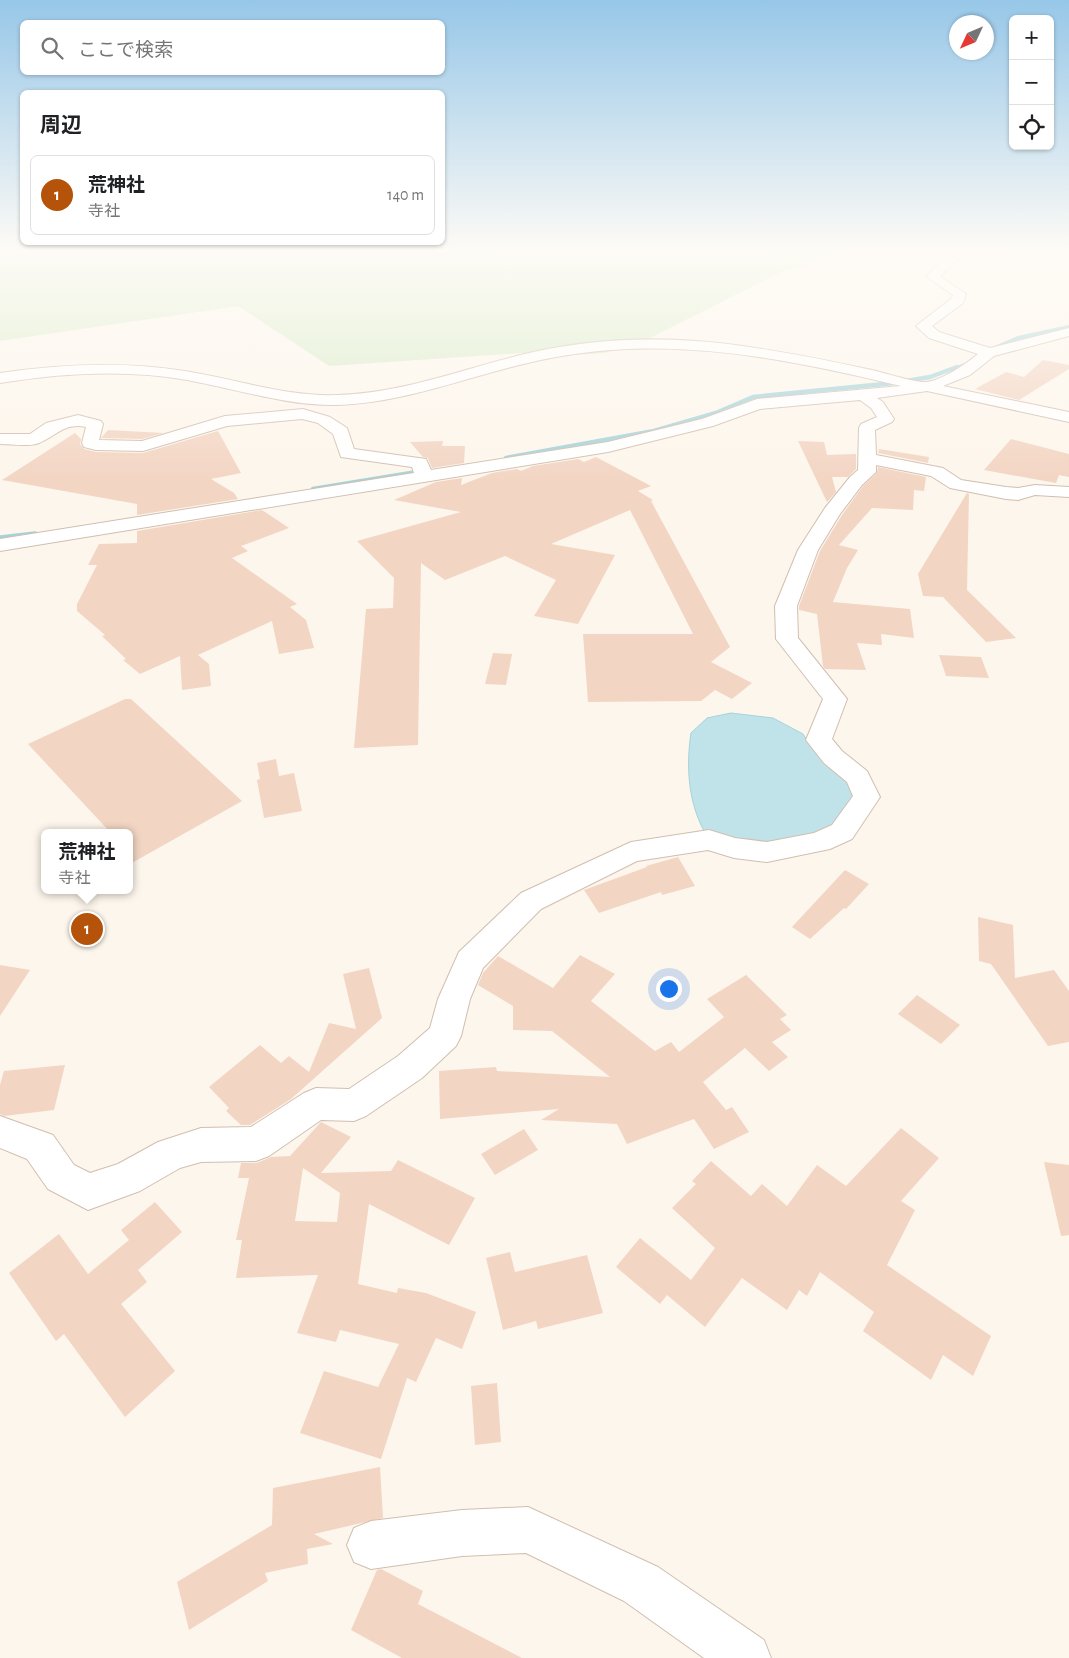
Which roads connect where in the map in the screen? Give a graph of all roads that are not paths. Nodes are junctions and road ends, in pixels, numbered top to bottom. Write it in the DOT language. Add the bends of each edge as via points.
graph roads {
  1 [pos="925,327"];
  2 [pos="1069,332"];
  3 [pos="989,353"];
  4 [pos="0,378"];
  5 [pos="926,387"];
  6 [pos="863,395"];
  7 [pos="1069,417"];
  8 [pos="0,439"];
  9 [pos="867,458"];
  10 [pos="424,476"];
  11 [pos="1069,492"];
  12 [pos="0,545"];
  13 [pos="0,1132"];
  14 [pos="371,1545"];
  15 [pos="746,1658"];
  1 -- 3 [label="street" via="934,335"];
  2 -- 3 [label="street"];
  3 -- 5 [label="street" via="965,372"];
  4 -- 5 [label="street" via="40,371 134,368 302,399 355,400 421,389 543,355 654,343 755,351"];
  5 -- 6 [label="street"];
  5 -- 7 [label="street"];
  6 -- 9 [label="street" via="886,419 867,428"];
  6 -- 10 [label="street" via="757,404 707,423 608,447"];
  8 -- 10 [label="street" via="34,439 52,427 78,420 95,424 90,442 96,445 143,446 226,421 303,414 324,420 341,432 346,453 420,463"];
  9 -- 11 [label="street" via="937,472 956,484 1006,493 1035,490"];
  9 -- 13 [label="street" via="867,472 832,512 808,550 786,606 787,639 835,699 819,740 858,777 867,797 842,832 820,842 767,852 734,848 710,840 631,852 531,901 470,961 454,999 444,1036 410,1067 354,1104 316,1104 256,1144 201,1145 171,1154 128,1179 88,1192 61,1177 40,1147"];
  10 -- 12 [label="street"];
  14 -- 15 [label="street" via="462,1533 528,1530 641,1584"];
}
